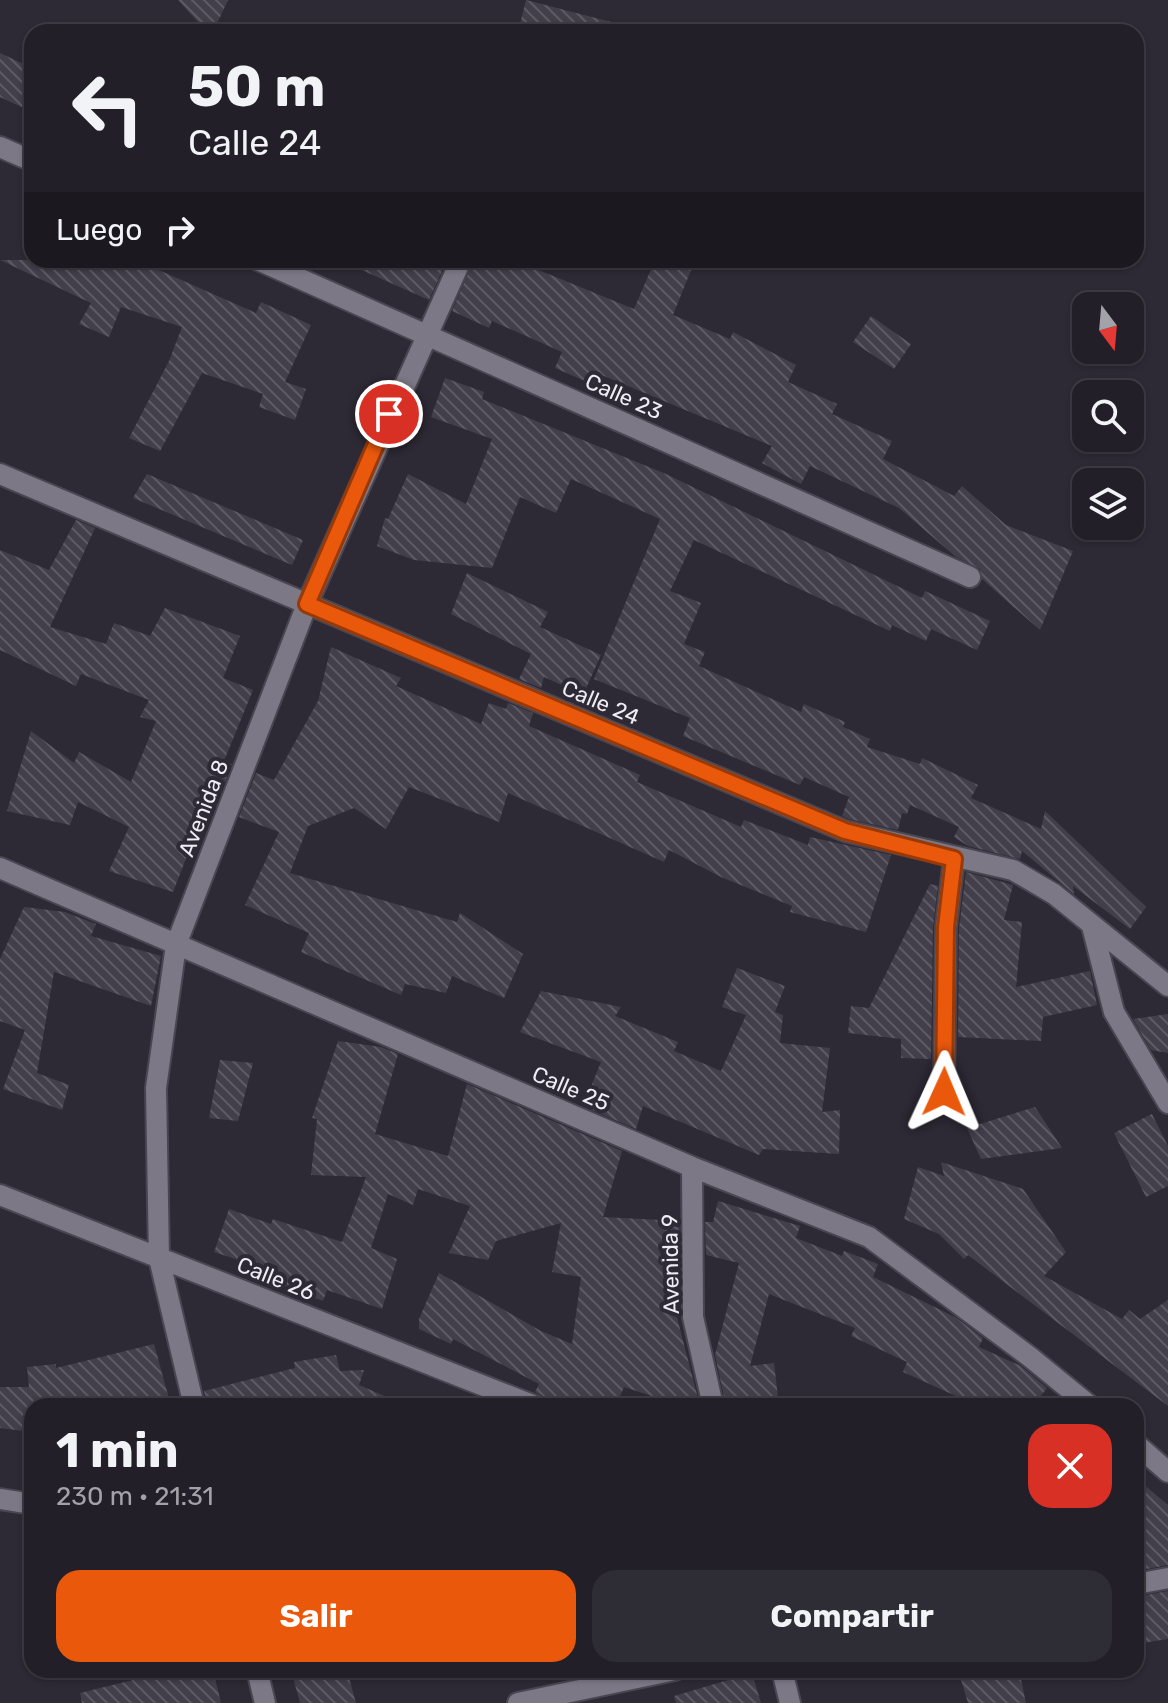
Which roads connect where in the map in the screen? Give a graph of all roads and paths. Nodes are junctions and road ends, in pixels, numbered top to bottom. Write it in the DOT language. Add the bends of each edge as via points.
graph roads {
  1 [pos="0,147"];
  2 [pos="24,158"];
  3 [pos="276,268"];
  4 [pos="457,268"];
  5 [pos="425,333"];
  6 [pos="0,474"];
  7 [pos="970,577"];
  8 [pos="307,604"];
  9 [pos="954,859"];
  10 [pos="0,868"];
  11 [pos="1092,926"];
  12 [pos="176,945"];
  13 [pos="1168,986"];
  14 [pos="944,1092"];
  15 [pos="1168,1103"];
  16 [pos="692,1167"];
  17 [pos="0,1195"];
  18 [pos="159,1258"];
  19 [pos="192,1398"];
  20 [pos="515,1398"];
  21 [pos="711,1398"];
  22 [pos="1080,1398"];
  23 [pos="1144,1451"];
  24 [pos="1168,1472"];
  25 [pos="0,1499"];
  26 [pos="24,1503"];
  27 [pos="1168,1578"];
  28 [pos="1144,1582"];
  29 [pos="259,1678"];
  30 [pos="637,1678"];
  31 [pos="784,1678"];
  32 [pos="265,1703"];
  33 [pos="518,1703"];
  34 [pos="790,1703"];
  1 -- 2 [label="street"];
  3 -- 5 [label="street, Calle 23"];
  4 -- 5 [label="street, Avenida 8"];
  5 -- 7 [label="street, Calle 23"];
  5 -- 8 [label="street, Avenida 8"];
  6 -- 8 [label="street, Calle 24"];
  8 -- 9 [label="street, Calle 24" via="845,831"];
  8 -- 12 [label="street, Avenida 8"];
  9 -- 11 [label="street, Calle 24" via="1013,870 1054,894"];
  9 -- 14 [label="street" via="946,927"];
  10 -- 12 [label="street, Calle 25"];
  11 -- 13 [label="street, Calle 24"];
  11 -- 15 [label="street" via="1114,1012"];
  12 -- 16 [label="street, Calle 25"];
  12 -- 18 [label="street, Avenida 8" via="156,1088"];
  16 -- 21 [label="street, Avenida 9" via="693,1317"];
  16 -- 22 [label="street, Calle 25" via="869,1237"];
  17 -- 18 [label="street, Calle 26"];
  18 -- 19 [label="street, Avenida 8"];
  18 -- 20 [label="street, Calle 26"];
  23 -- 24 [label="street"];
  25 -- 26 [label="street"];
  27 -- 28 [label="street"];
  29 -- 32 [label="street"];
  30 -- 33 [label="street"];
  31 -- 34 [label="street"];
}
